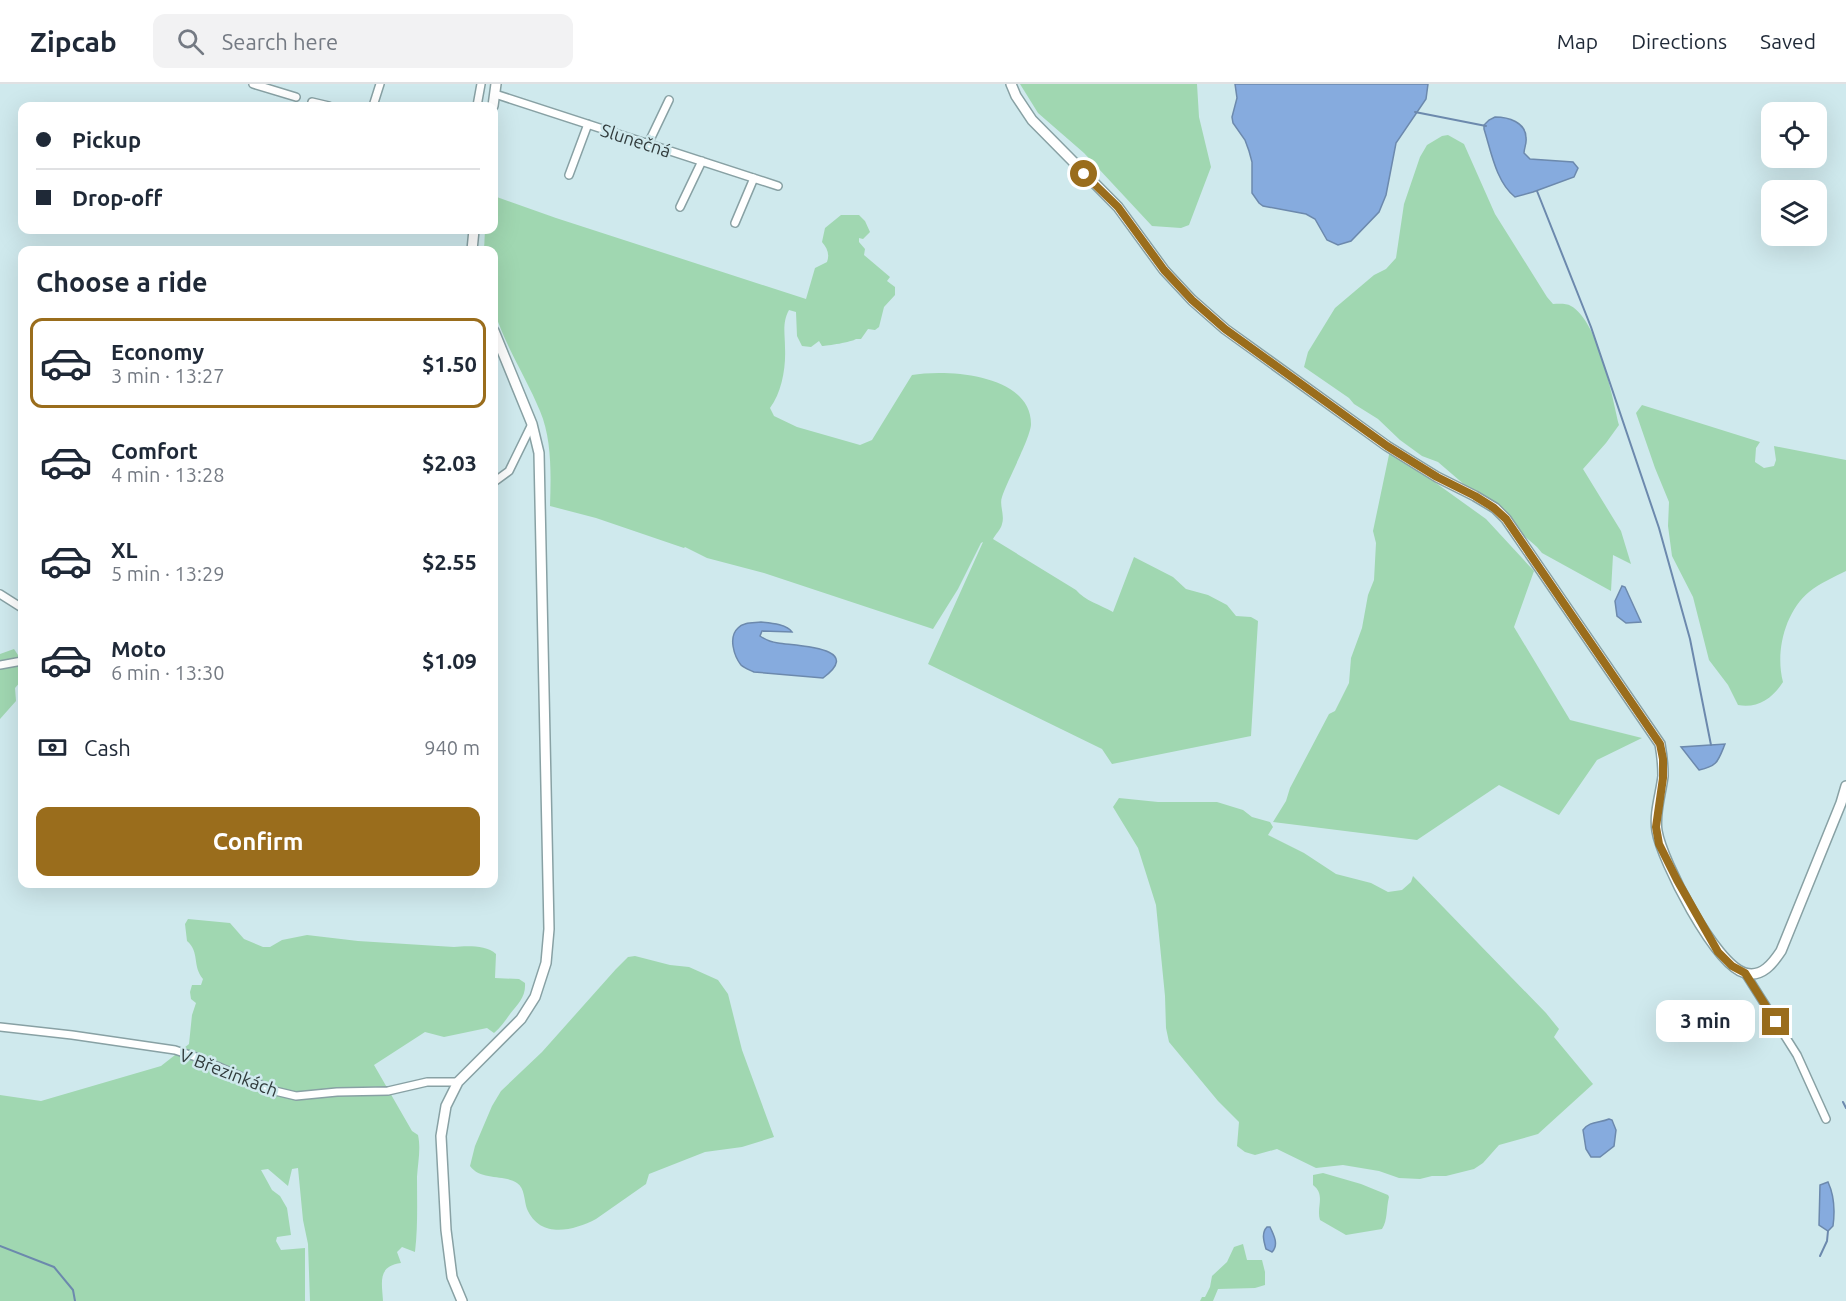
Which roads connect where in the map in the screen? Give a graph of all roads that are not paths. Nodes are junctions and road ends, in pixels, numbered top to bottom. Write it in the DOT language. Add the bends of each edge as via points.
graph roads {
  1 [pos="255,84"];
  2 [pos="380,84"];
  3 [pos="481,84"];
  4 [pos="1011,84"];
  5 [pos="496,89"];
  6 [pos="296,97"];
  7 [pos="669,100"];
  8 [pos="374,102"];
  9 [pos="478,102"];
  10 [pos="588,124"];
  11 [pos="648,144"];
  12 [pos="702,161"];
  13 [pos="569,175"];
  14 [pos="754,178"];
  15 [pos="778,186"];
  16 [pos="680,207"];
  17 [pos="735,224"];
  18 [pos="498,342"];
  19 [pos="532,424"];
  20 [pos="498,479"];
  21 [pos="0,594"];
  22 [pos="18,605"];
  23 [pos="18,662"];
  24 [pos="0,665"];
  25 [pos="1846,786"];
  26 [pos="1745,973"];
  27 [pos="0,1027"];
  28 [pos="458,1082"];
  29 [pos="1826,1119"];
  30 [pos="462,1301"];
  1 -- 6 [label="street"];
  2 -- 8 [label="street"];
  3 -- 9 [label="street"];
  4 -- 26 [label="street" via="1032,120 1118,207 1164,270 1225,329 1387,446 1475,496 1506,519 1660,744 1663,778 1656,827 1659,844 1718,952"];
  5 -- 10 [label="street, Slunečná"];
  7 -- 11 [label="street"];
  10 -- 11 [label="street, Slunečná"];
  10 -- 13 [label="street"];
  11 -- 12 [label="street, Slunečná"];
  12 -- 14 [label="street, Slunečná"];
  12 -- 16 [label="street"];
  14 -- 15 [label="street, Slunečná"];
  14 -- 17 [label="street"];
  18 -- 19 [label="street"];
  19 -- 20 [label="street" via="509,471"];
  19 -- 28 [label="street" via="539,453 549,929 546,963 535,997 521,1019"];
  21 -- 22 [label="street"];
  23 -- 24 [label="street"];
  25 -- 26 [label="street" via="1781,951 1762,972"];
  26 -- 29 [label="street" via="1797,1055"];
  27 -- 28 [label="street, V Březinkách" via="175,1050 296,1096"];
  28 -- 30 [label="street" via="446,1106 441,1136 446,1230 452,1277"];
}
